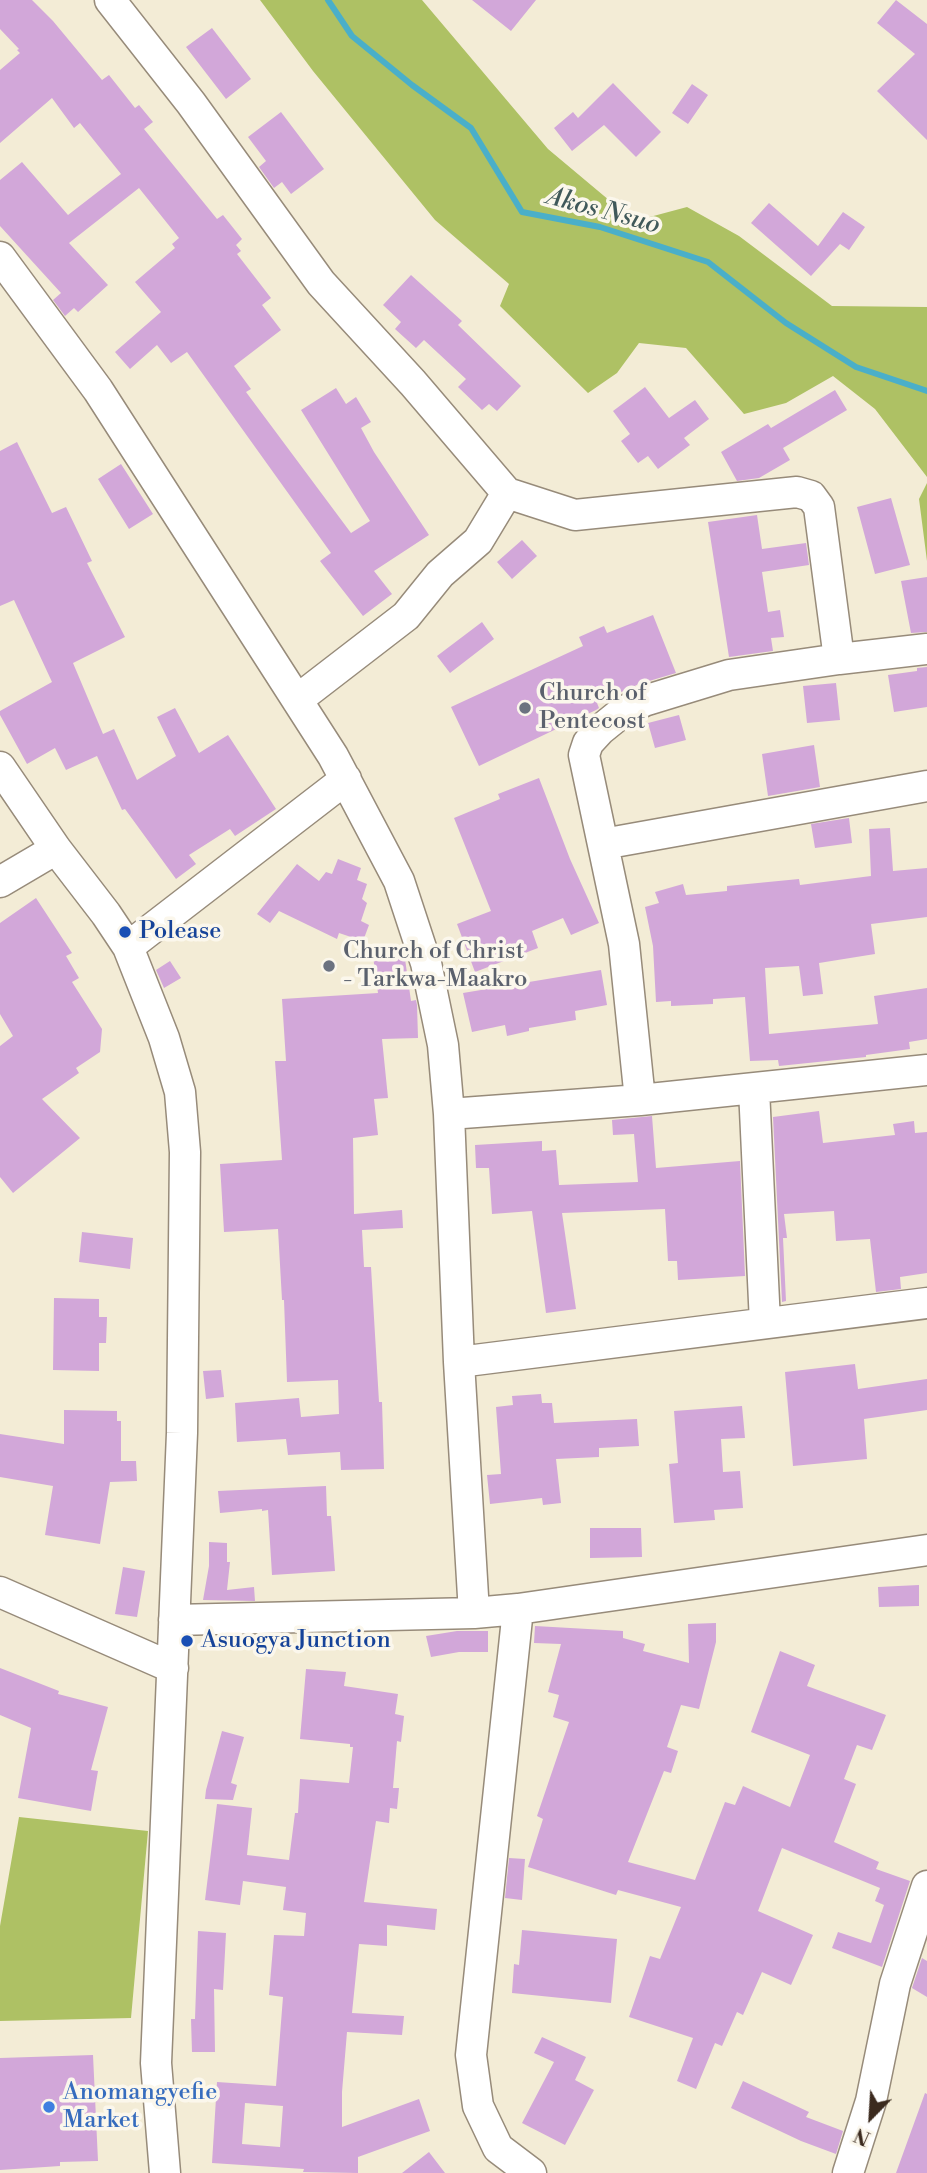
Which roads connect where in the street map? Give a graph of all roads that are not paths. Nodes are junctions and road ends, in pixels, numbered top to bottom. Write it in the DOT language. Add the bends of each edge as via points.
graph roads {
  1 [pos="110,0"];
  2 [pos="0,257"];
  3 [pos="507,494"];
  4 [pos="927,649"];
  5 [pos="839,659"];
  6 [pos="297,700"];
  7 [pos="0,768"];
  8 [pos="346,779"];
  9 [pos="927,786"];
  10 [pos="603,844"];
  11 [pos="55,849"];
  12 [pos="0,882"];
  13 [pos="128,947"];
  14 [pos="927,1070"];
  15 [pos="754,1089"];
  16 [pos="640,1100"];
  17 [pos="449,1114"];
  18 [pos="927,1303"];
  19 [pos="765,1323"];
  20 [pos="459,1362"];
  21 [pos="924,1554"];
  22 [pos="0,1592"];
  23 [pos="519,1609"];
  24 [pos="474,1613"];
  25 [pos="174,1620"];
  26 [pos="173,1668"];
  27 [pos="927,1886"];
  28 [pos="165,2173"];
  29 [pos="531,2173"];
  30 [pos="848,2173"];
  1 -- 3 [label="street" via="321,283"];
  2 -- 6 [label="street" via="99,390"];
  3 -- 5 [label="street" via="575,515 797,492 811,496 819,507"];
  3 -- 6 [label="street" via="478,541 440,575 406,616"];
  4 -- 5 [label="street"];
  5 -- 10 [label="street" via="729,676 645,701 621,713 588,743 584,755"];
  6 -- 8 [label="street"];
  7 -- 11 [label="street"];
  8 -- 13 [label="street"];
  8 -- 17 [label="street" via="399,881 426,963 443,1045"];
  9 -- 10 [label="street"];
  10 -- 16 [label="street" via="624,944"];
  11 -- 12 [label="street"];
  11 -- 13 [label="street"];
  13 -- 25 [label="street" via="180,1091 185,1152 182,1433"];
  14 -- 15 [label="street"];
  15 -- 16 [label="street"];
  15 -- 19 [label="street"];
  16 -- 17 [label="street"];
  17 -- 20 [label="street"];
  18 -- 19 [label="street"];
  19 -- 20 [label="street"];
  20 -- 24 [label="street"];
  21 -- 23 [label="street"];
  22 -- 26 [label="street"];
  23 -- 24 [label="street"];
  23 -- 29 [label="street" via="471,2055 478,2106 498,2148"];
  24 -- 25 [label="street"];
  25 -- 26 [label="street"];
  26 -- 28 [label="street" via="156,2063"];
  27 -- 30 [label="street" via="895,1984 871,2101"];
}
